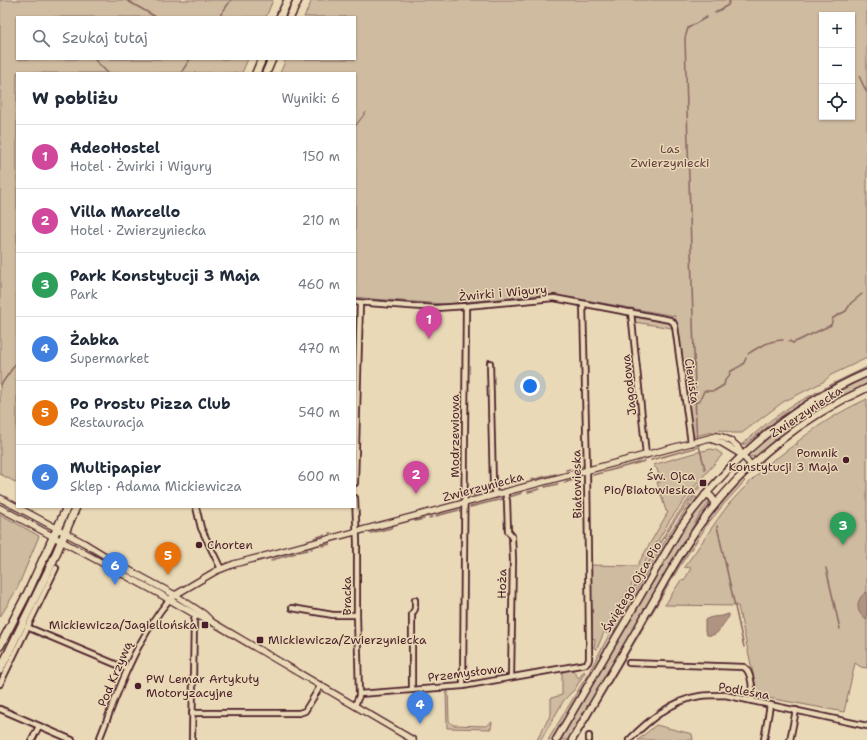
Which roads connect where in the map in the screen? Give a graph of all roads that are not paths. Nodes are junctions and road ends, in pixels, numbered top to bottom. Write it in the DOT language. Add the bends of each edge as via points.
graph roads {
  1 [pos="288,0"];
  2 [pos="298,0"];
  3 [pos="280,16"];
  4 [pos="290,16"];
  5 [pos="262,60"];
  6 [pos="272,60"];
  7 [pos="256,72"];
  8 [pos="266,72"];
  9 [pos="357,302"];
  10 [pos="583,304"];
  11 [pos="466,306"];
  12 [pos="631,312"];
  13 [pos="673,322"];
  14 [pos="357,351"];
  15 [pos="490,363"];
  16 [pos="867,373"];
  17 [pos="867,388"];
  18 [pos="356,417"];
  19 [pos="692,443"];
  20 [pos="646,455"];
  21 [pos="742,455"];
  22 [pos="751,465"];
  23 [pos="587,471"];
  24 [pos="506,492"];
  25 [pos="495,495"];
  26 [pos="705,495"];
  27 [pos="0,498"];
  28 [pos="465,503"];
  29 [pos="714,505"];
  30 [pos="16,507"];
  31 [pos="0,508"];
  32 [pos="18,508"];
  33 [pos="67,508"];
  34 [pos="67,508"];
  35 [pos="196,508"];
  36 [pos="355,508"];
  37 [pos="76,509"];
  38 [pos="35,518"];
  39 [pos="32,526"];
  40 [pos="57,529"];
  41 [pos="356,532"];
  42 [pos="66,533"];
  43 [pos="53,537"];
  44 [pos="62,542"];
  45 [pos="84,543"];
  46 [pos="80,551"];
  47 [pos="42,561"];
  48 [pos="54,566"];
  49 [pos="221,569"];
  50 [pos="148,580"];
  51 [pos="145,586"];
  52 [pos="175,596"];
  53 [pos="169,600"];
  54 [pos="415,600"];
  55 [pos="292,608"];
  56 [pos="196,615"];
  57 [pos="357,615"];
  58 [pos="212,622"];
  59 [pos="27,627"];
  60 [pos="5,636"];
  61 [pos="13,642"];
  62 [pos="0,646"];
  63 [pos="587,663"];
  64 [pos="629,663"];
  65 [pos="127,669"];
  66 [pos="0,670"];
  67 [pos="511,677"];
  68 [pos="0,684"];
  69 [pos="321,685"];
  70 [pos="463,686"];
  71 [pos="412,690"];
  72 [pos="359,694"];
  73 [pos="752,701"];
  74 [pos="770,705"];
  75 [pos="355,706"];
  76 [pos="0,709"];
  77 [pos="796,710"];
  78 [pos="192,713"];
  79 [pos="38,726"];
  80 [pos="867,726"];
  81 [pos="32,740"];
  82 [pos="72,740"];
  83 [pos="99,740"];
  84 [pos="192,740"];
  85 [pos="414,740"];
  86 [pos="556,740"];
  87 [pos="572,740"];
  88 [pos="629,740"];
  89 [pos="764,740"];
  90 [pos="790,740"];
  1 -- 3 [label="main road"];
  2 -- 4 [label="main road"];
  5 -- 7 [label="main road"];
  6 -- 8 [label="main road"];
  9 -- 11 [label="street, Żwirki i Wigury" via="436,308"];
  9 -- 14 [label="street"];
  10 -- 11 [label="street, Żwirki i Wigury" via="554,298"];
  10 -- 12 [label="street, Żwirki i Wigury"];
  10 -- 23 [label="street, Białowieska"];
  11 -- 28 [label="street, Modrzewiowa"];
  12 -- 13 [label="street, Żwirki i Wigury"];
  12 -- 20 [label="street, Jagodowa"];
  13 -- 19 [label="street, Cienista" via="676,326"];
  14 -- 18 [label="street"];
  15 -- 25 [label="street"];
  16 -- 21 [label="main road, Zwierzyniecka" via="800,409"];
  17 -- 22 [label="main road, Zwierzyniecka" via="834,404 797,427"];
  19 -- 20 [label="street, Zwierzyniecka"];
  19 -- 21 [label="street, Zwierzyniecka" via="722,436 737,446"];
  20 -- 23 [label="street, Zwierzyniecka"];
  21 -- 22 [label="street, Zwierzyniecka"];
  21 -- 26 [label="main road, Świętego Ojca Pio"];
  22 -- 29 [label="main road, Świętego Ojca Pio"];
  23 -- 24 [label="street, Zwierzyniecka"];
  23 -- 63 [label="street, Białowieska"];
  24 -- 25 [label="street, Zwierzyniecka"];
  24 -- 67 [label="street, Hoża" via="508,531 512,536"];
  25 -- 28 [label="street, Zwierzyniecka"];
  26 -- 29 [label="main road" via="710,495 714,499"];
  26 -- 86 [label="main road, Świętego Ojca Pio" via="680,528"];
  27 -- 30 [label="street"];
  28 -- 41 [label="street, Zwierzyniecka"];
  28 -- 70 [label="street, Modrzewiowa"];
  29 -- 87 [label="main road, Świętego Ojca Pio" via="688,543"];
  31 -- 39 [label="street"];
  32 -- 38 [label="street"];
  33 -- 37 [label="main road" via="72,513"];
  34 -- 40 [label="main road"];
  35 -- 49 [label="street" via="201,528"];
  36 -- 41 [label="street, Bracka"];
  37 -- 42 [label="main road"];
  38 -- 39 [label="street" via="36,524"];
  38 -- 40 [label="street"];
  39 -- 43 [label="street"];
  40 -- 42 [label="street"];
  40 -- 43 [label="main road"];
  41 -- 49 [label="street, Zwierzyniecka"];
  41 -- 57 [label="street, Bracka"];
  42 -- 44 [label="main road"];
  42 -- 45 [label="street"];
  43 -- 44 [label="street"];
  43 -- 47 [label="main road"];
  44 -- 46 [label="street"];
  44 -- 48 [label="main road"];
  45 -- 46 [label="street" via="79,547"];
  45 -- 50 [label="street"];
  46 -- 51 [label="street"];
  47 -- 48 [label="main road" via="48,558"];
  47 -- 60 [label="main road"];
  48 -- 59 [label="street"];
  48 -- 61 [label="main road"];
  49 -- 52 [label="street, Zwierzyniecka"];
  50 -- 51 [label="street"];
  50 -- 52 [label="street"];
  51 -- 53 [label="street"];
  52 -- 53 [label="street, Zwierzyniecka"];
  52 -- 58 [label="street"];
  53 -- 56 [label="street"];
  53 -- 65 [label="street, Pod Krzywą" via="142,637"];
  54 -- 71 [label="street" via="415,609 410,620"];
  55 -- 57 [label="street" via="333,616"];
  56 -- 58 [label="street"];
  56 -- 78 [label="street"];
  57 -- 72 [label="street, Bracka"];
  58 -- 69 [label="street"];
  59 -- 65 [label="street"];
  59 -- 68 [label="street"];
  60 -- 61 [label="main road" via="10,635"];
  60 -- 62 [label="main road"];
  61 -- 66 [label="main road"];
  63 -- 67 [label="street, Przemysłowa"];
  64 -- 73 [label="street" via="744,667 749,674"];
  65 -- 83 [label="street, Pod Krzywą"];
  67 -- 70 [label="street, Przemysłowa"];
  69 -- 75 [label="street"];
  69 -- 78 [label="street" via="304,711 299,713"];
  70 -- 71 [label="street, Przemysłowa"];
  71 -- 72 [label="street, Przemysłowa"];
  72 -- 75 [label="street"];
  73 -- 74 [label="street, Podleśna"];
  73 -- 88 [label="street, Podleśna" via="725,695 690,698 664,711"];
  74 -- 77 [label="street, Podleśna"];
  74 -- 89 [label="street"];
  75 -- 85 [label="street"];
  76 -- 79 [label="street"];
  77 -- 80 [label="street, Podleśna"];
  77 -- 90 [label="street"];
  78 -- 84 [label="street"];
  79 -- 81 [label="street"];
  79 -- 82 [label="street"];
}
